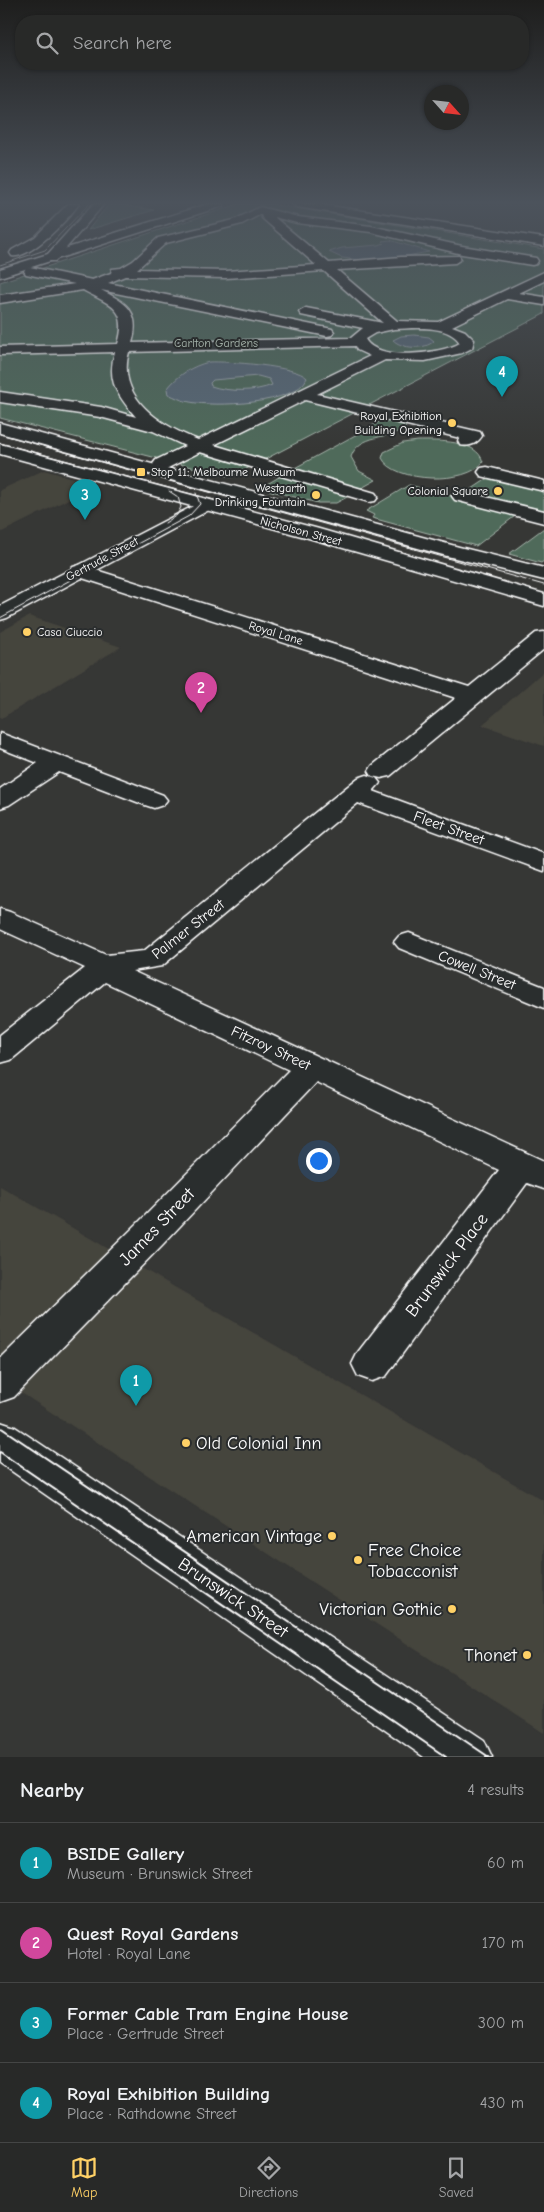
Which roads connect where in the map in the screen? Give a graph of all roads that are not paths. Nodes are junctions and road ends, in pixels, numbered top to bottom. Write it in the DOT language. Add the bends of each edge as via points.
graph roads {
  1 [pos="54,286"];
  2 [pos="101,286"];
  3 [pos="130,286"];
  4 [pos="178,286"];
  5 [pos="347,286"];
  6 [pos="524,286"];
  7 [pos="188,288"];
  8 [pos="506,295"];
  9 [pos="0,299"];
  10 [pos="544,302"];
  11 [pos="294,310"];
  12 [pos="387,326"];
  13 [pos="439,327"];
  14 [pos="358,340"];
  15 [pos="122,348"];
  16 [pos="461,350"];
  17 [pos="0,351"];
  18 [pos="480,354"];
  19 [pos="384,355"];
  20 [pos="303,395"];
  21 [pos="0,397"];
  22 [pos="158,427"];
  23 [pos="0,428"];
  24 [pos="466,440"];
  25 [pos="200,446"];
  26 [pos="0,449"];
  27 [pos="162,464"];
  28 [pos="487,472"];
  29 [pos="544,486"];
  30 [pos="228,490"];
  31 [pos="461,496"];
  32 [pos="369,497"];
  33 [pos="205,505"];
  34 [pos="544,517"];
  35 [pos="80,571"];
  36 [pos="544,574"];
  37 [pos="544,600"];
  38 [pos="0,614"];
  39 [pos="544,638"];
  40 [pos="473,696"];
  41 [pos="0,740"];
  42 [pos="57,762"];
  43 [pos="368,782"];
  44 [pos="0,800"];
  45 [pos="154,800"];
  46 [pos="544,863"];
  47 [pos="0,918"];
  48 [pos="409,942"];
  49 [pos="103,965"];
  50 [pos="149,974"];
  51 [pos="544,998"];
  52 [pos="0,1052"];
  53 [pos="311,1067"];
  54 [pos="533,1171"];
  55 [pos="372,1364"];
  56 [pos="0,1385"];
  57 [pos="0,1440"];
  58 [pos="467,1757"];
  1 -- 9 [label="street"];
  2 -- 15 [label="street" via="126,312 128,332"];
  3 -- 14 [label="street"];
  4 -- 7 [label="street"];
  5 -- 12 [label="street"];
  6 -- 8 [label="street"];
  8 -- 10 [label="street"];
  8 -- 13 [label="street"];
  11 -- 12 [label="street"];
  12 -- 13 [label="street"];
  12 -- 14 [label="street" via="369,330"];
  13 -- 16 [label="street" via="467,340 467,345"];
  14 -- 15 [label="street"];
  14 -- 19 [label="street" via="371,352"];
  15 -- 17 [label="street"];
  15 -- 22 [label="street" via="119,380 134,405"];
  16 -- 18 [label="street"];
  16 -- 19 [label="street" via="418,358"];
  19 -- 20 [label="street"];
  20 -- 24 [label="street" via="474,436"];
  20 -- 25 [label="street"];
  21 -- 22 [label="street" via="101,412"];
  22 -- 25 [label="street"];
  23 -- 30 [label="street, Nicholson Street"];
  25 -- 27 [label="street"];
  25 -- 32 [label="street"];
  26 -- 33 [label="street, Nicholson Street"];
  28 -- 29 [label="street"];
  30 -- 33 [label="street, Gertrude Street"];
  30 -- 36 [label="street, Nicholson Street"];
  31 -- 34 [label="street"];
  33 -- 35 [label="street, Gertrude Street"];
  33 -- 37 [label="street, Nicholson Street"];
  35 -- 38 [label="street, Gertrude Street"];
  35 -- 40 [label="street, Royal Lane"];
  39 -- 40 [label="street, Palmer Street"];
  40 -- 43 [label="street, Palmer Street"];
  41 -- 42 [label="street"];
  42 -- 44 [label="street"];
  42 -- 45 [label="street"];
  43 -- 46 [label="street, Fleet Street"];
  43 -- 50 [label="street, Palmer Street"];
  47 -- 49 [label="street, Fitzroy Street"];
  48 -- 51 [label="street, Cowell Street"];
  49 -- 50 [label="street, Fitzroy Street" via="114,974"];
  49 -- 52 [label="street" via="94,976"];
  50 -- 53 [label="street, Fitzroy Street"];
  53 -- 54 [label="street, Fitzroy Street"];
  53 -- 56 [label="street, James Street"];
  54 -- 55 [label="street, Brunswick Place"];
  57 -- 58 [label="street, Brunswick Street"];
}
